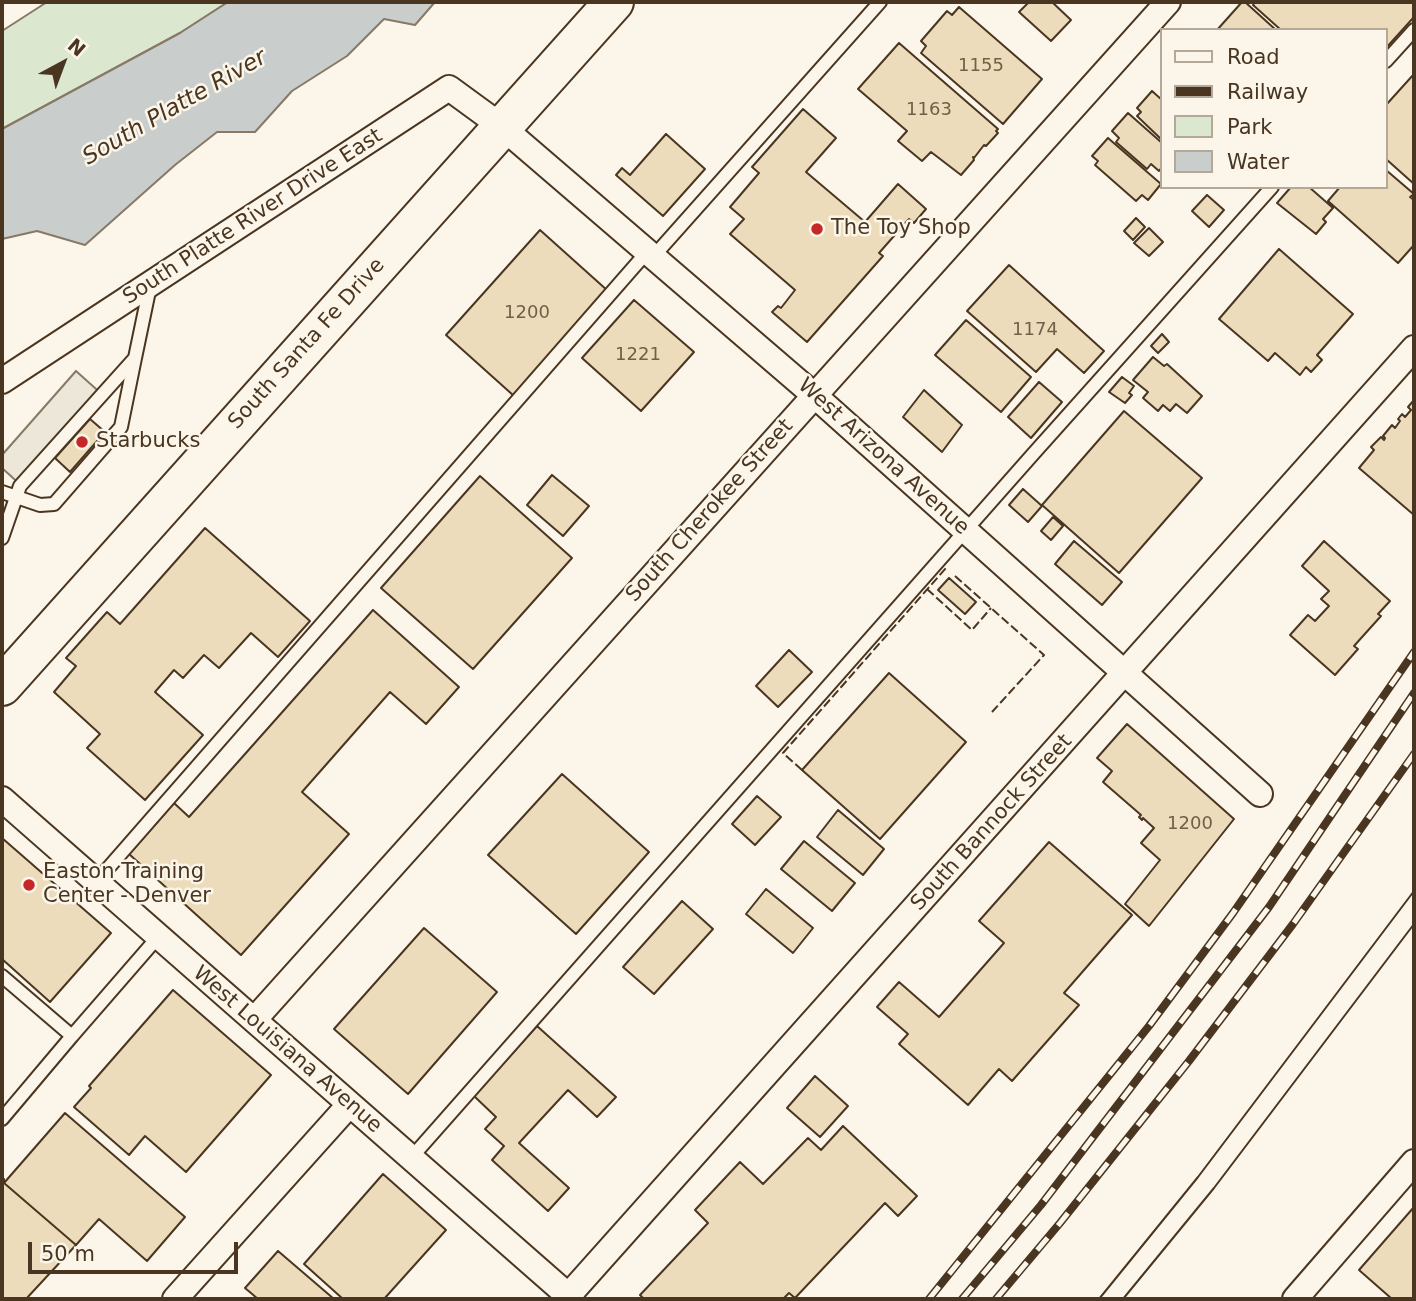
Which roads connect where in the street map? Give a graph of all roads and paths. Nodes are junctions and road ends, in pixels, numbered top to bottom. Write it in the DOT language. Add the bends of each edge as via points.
graph roads {
  1 [pos="614,2"];
  2 [pos="880,2"];
  3 [pos="1168,2"];
  4 [pos="1414,30"];
  5 [pos="1388,59"];
  6 [pos="501,126"];
  7 [pos="1270,189"];
  8 [pos="650,254"];
  9 [pos="150,284"];
  10 [pos="1414,348"];
  11 [pos="135,358"];
  12 [pos="2,381"];
  13 [pos="814,395"];
  14 [pos="2,492"];
  15 [pos="16,497"];
  16 [pos="966,531"];
  17 [pos="2,538"];
  18 [pos="11,670"];
  19 [pos="1125,674"];
  20 [pos="1260,793"];
  21 [pos="2,799"];
  22 [pos="96,882"];
  23 [pos="158,937"];
  24 [pos="2,976"];
  25 [pos="254,1020"];
  26 [pos="72,1035"];
  27 [pos="349,1105"];
  28 [pos="2,1119"];
  29 [pos="411,1158"];
  30 [pos="1414,1162"];
  31 [pos="570,1298"];
  32 [pos="175,1299"];
  33 [pos="1295,1299"];
  1 -- 6 [label="highway, South Santa Fe Drive"];
  2 -- 8 [label="lane"];
  3 -- 13 [label="street, South Cherokee Street"];
  4 -- 5 [label="lane"];
  6 -- 8 [label="street, West Arizona Avenue"];
  6 -- 9 [label="street, South Platte River Drive East" via="449,88"];
  6 -- 18 [label="highway, South Santa Fe Drive"];
  7 -- 16 [label="lane"];
  8 -- 13 [label="street, West Arizona Avenue"];
  8 -- 22 [label="lane"];
  9 -- 11 [label="lane"];
  9 -- 12 [label="street, South Platte River Drive East"];
  10 -- 19 [label="street, South Bannock Street"];
  11 -- 15 [label="lane" via="20,486"];
  11 -- 15 [label="lane" via="121,428 54,504 40,505"];
  13 -- 16 [label="street, West Arizona Avenue"];
  13 -- 25 [label="street, South Cherokee Street"];
  14 -- 15 [label="lane"];
  15 -- 17 [label="lane"];
  16 -- 19 [label="street, West Arizona Avenue"];
  16 -- 29 [label="lane"];
  19 -- 20 [label="street, West Arizona Avenue"];
  19 -- 31 [label="street, South Bannock Street"];
  21 -- 22 [label="street, West Louisiana Avenue"];
  22 -- 23 [label="street, West Louisiana Avenue"];
  23 -- 25 [label="street, West Louisiana Avenue"];
  23 -- 26 [label="lane"];
  24 -- 26 [label="lane"];
  25 -- 27 [label="street, West Louisiana Avenue"];
  26 -- 28 [label="lane"];
  27 -- 29 [label="street, West Louisiana Avenue"];
  27 -- 32 [label="street"];
  29 -- 31 [label="street, West Louisiana Avenue"];
  30 -- 33 [label="street"];
}
